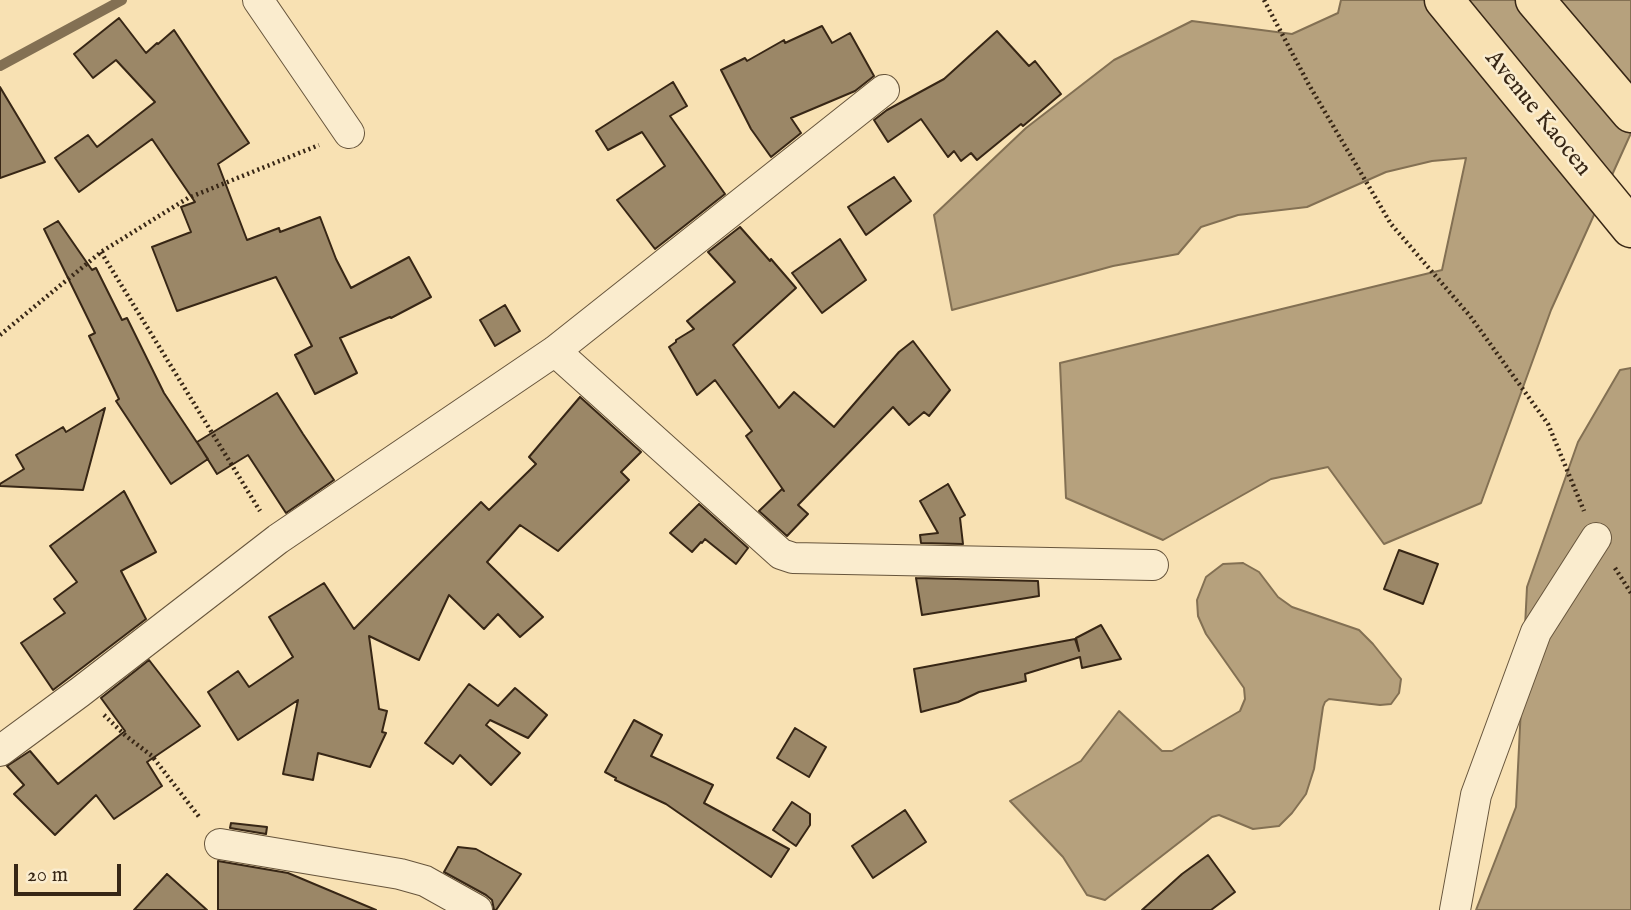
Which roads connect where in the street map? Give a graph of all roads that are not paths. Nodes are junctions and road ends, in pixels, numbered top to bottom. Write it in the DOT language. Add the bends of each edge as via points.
graph roads {
  1 [pos="258,0"];
  2 [pos="1444,0"];
  3 [pos="1535,0"];
  4 [pos="884,90"];
  5 [pos="1631,113"];
  6 [pos="349,133"];
  7 [pos="1631,228"];
  8 [pos="555,351"];
  9 [pos="1596,538"];
  10 [pos="1153,565"];
  11 [pos="0,751"];
  12 [pos="220,844"];
  13 [pos="477,910"];
  14 [pos="1455,910"];
  1 -- 6 [label="street"];
  2 -- 7 [label="highway, Avenue Kaocen"];
  3 -- 5 [label="highway"];
  4 -- 8 [label="street"];
  8 -- 10 [label="street" via="781,554 793,558"];
  8 -- 11 [label="street" via="278,540"];
  9 -- 14 [label="street" via="1531,645 1476,795"];
  12 -- 13 [label="street" via="400,874 425,881"];
}
